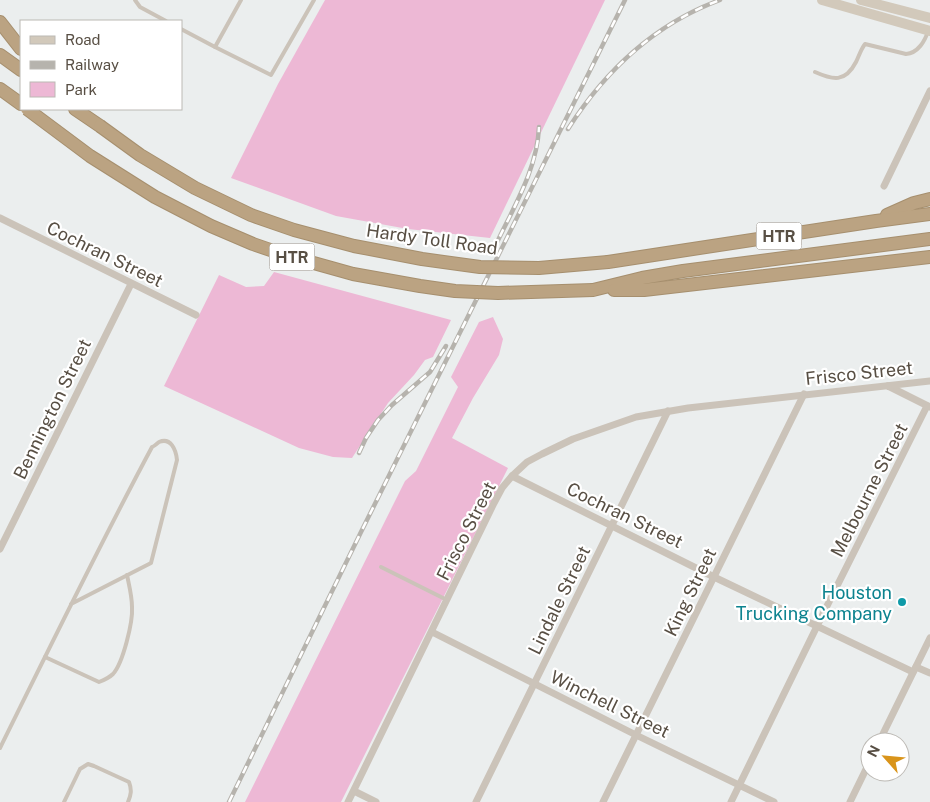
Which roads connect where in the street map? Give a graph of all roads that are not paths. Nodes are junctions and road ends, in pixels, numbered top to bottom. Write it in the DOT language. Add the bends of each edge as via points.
graph roads {
  1 [pos="135,0"];
  2 [pos="241,0"];
  3 [pos="314,0"];
  4 [pos="822,0"];
  5 [pos="861,0"];
  6 [pos="876,9"];
  7 [pos="930,18"];
  8 [pos="164,20"];
  9 [pos="0,22"];
  10 [pos="182,30"];
  11 [pos="929,31"];
  12 [pos="215,47"];
  13 [pos="20,48"];
  14 [pos="0,55"];
  15 [pos="19,69"];
  16 [pos="815,72"];
  17 [pos="2,90"];
  18 [pos="930,91"];
  19 [pos="20,103"];
  20 [pos="28,110"];
  21 [pos="75,110"];
  22 [pos="884,186"];
  23 [pos="930,200"];
  24 [pos="930,214"];
  25 [pos="0,218"];
  26 [pos="876,220"];
  27 [pos="930,238"];
  28 [pos="930,257"];
  29 [pos="131,284"];
  30 [pos="593,290"];
  31 [pos="196,316"];
  32 [pos="930,381"];
  33 [pos="888,386"];
  34 [pos="804,394"];
  35 [pos="929,407"];
  36 [pos="668,411"];
  37 [pos="512,476"];
  38 [pos="612,526"];
  39 [pos="0,549"];
  40 [pos="381,567"];
  41 [pos="127,575"];
  42 [pos="714,576"];
  43 [pos="447,600"];
  44 [pos="71,604"];
  45 [pos="817,626"];
  46 [pos="432,632"];
  47 [pos="930,638"];
  48 [pos="45,657"];
  49 [pos="915,670"];
  50 [pos="930,673"];
  51 [pos="534,683"];
  52 [pos="884,732"];
  53 [pos="636,735"];
  54 [pos="0,748"];
  55 [pos="860,782"];
  56 [pos="740,785"];
  57 [pos="354,791"];
  58 [pos="64,802"];
  59 [pos="128,802"];
  60 [pos="348,802"];
  61 [pos="376,802"];
  62 [pos="476,802"];
  63 [pos="603,802"];
  64 [pos="731,802"];
  65 [pos="774,802"];
  66 [pos="850,802"];
  1 -- 8 [label="lane" via="140,7"];
  2 -- 12 [label="lane"];
  3 -- 12 [label="lane" via="271,75"];
  4 -- 6 [label="main road"];
  5 -- 6 [label="main road"];
  6 -- 7 [label="main road"];
  6 -- 11 [label="main road"];
  9 -- 13 [label="highway"];
  10 -- 12 [label="lane"];
  11 -- 16 [label="lane" via="925,42 910,54 866,44 854,66 842,77 833,79"];
  14 -- 15 [label="highway"];
  17 -- 19 [label="highway"];
  18 -- 22 [label="street"];
  20 -- 30 [label="highway, HTR, bridge" via="90,156 155,198 211,226 285,255 353,274 455,291"];
  21 -- 26 [label="highway, Hardy Toll Road / HTR, bridge" via="195,188 251,215 354,246 480,267 539,268 608,262"];
  23 -- 26 [label="highway" via="914,203"];
  24 -- 26 [label="highway"];
  25 -- 29 [label="street, Cochran Street"];
  27 -- 30 [label="highway" via="683,271"];
  28 -- 30 [label="highway" via="644,290"];
  29 -- 31 [label="street, Cochran Street"];
  29 -- 39 [label="street, Bennington Street"];
  32 -- 33 [label="street, Frisco Street"];
  33 -- 34 [label="street, Frisco Street"];
  33 -- 35 [label="street"];
  34 -- 36 [label="street, Frisco Street"];
  34 -- 42 [label="street, King Street"];
  35 -- 45 [label="street, Melbourne Street"];
  36 -- 37 [label="street, Frisco Street" via="636,417 573,439 527,462"];
  36 -- 38 [label="street, Lindale Street"];
  37 -- 38 [label="street, Cochran Street"];
  37 -- 43 [label="street, Frisco Street" via="494,503"];
  38 -- 42 [label="street, Cochran Street"];
  38 -- 51 [label="street, Lindale Street"];
  40 -- 43 [label="lane"];
  41 -- 44 [label="lane"];
  41 -- 44 [label="lane" via="151,563 177,460 173,446 166,442 152,447"];
  41 -- 48 [label="lane" via="132,606 130,633 114,673 99,682"];
  42 -- 45 [label="street, Cochran Street"];
  42 -- 53 [label="street, King Street"];
  43 -- 46 [label="street, Frisco Street"];
  44 -- 48 [label="lane"];
  45 -- 49 [label="street, Cochran Street"];
  45 -- 56 [label="street, Melbourne Street"];
  46 -- 51 [label="street, Winchell Street"];
  46 -- 57 [label="street, Frisco Street"];
  47 -- 49 [label="street"];
  48 -- 54 [label="lane"];
  49 -- 50 [label="street, Cochran Street"];
  49 -- 52 [label="street"];
  51 -- 53 [label="street, Winchell Street"];
  51 -- 62 [label="street, Lindale Street"];
  53 -- 56 [label="street, Winchell Street"];
  53 -- 63 [label="street, King Street"];
  55 -- 66 [label="street"];
  56 -- 64 [label="street, Melbourne Street"];
  56 -- 65 [label="street, Winchell Street"];
  57 -- 60 [label="street, Frisco Street"];
  57 -- 61 [label="street"];
  58 -- 59 [label="lane" via="80,769 88,764 129,782"];
}
